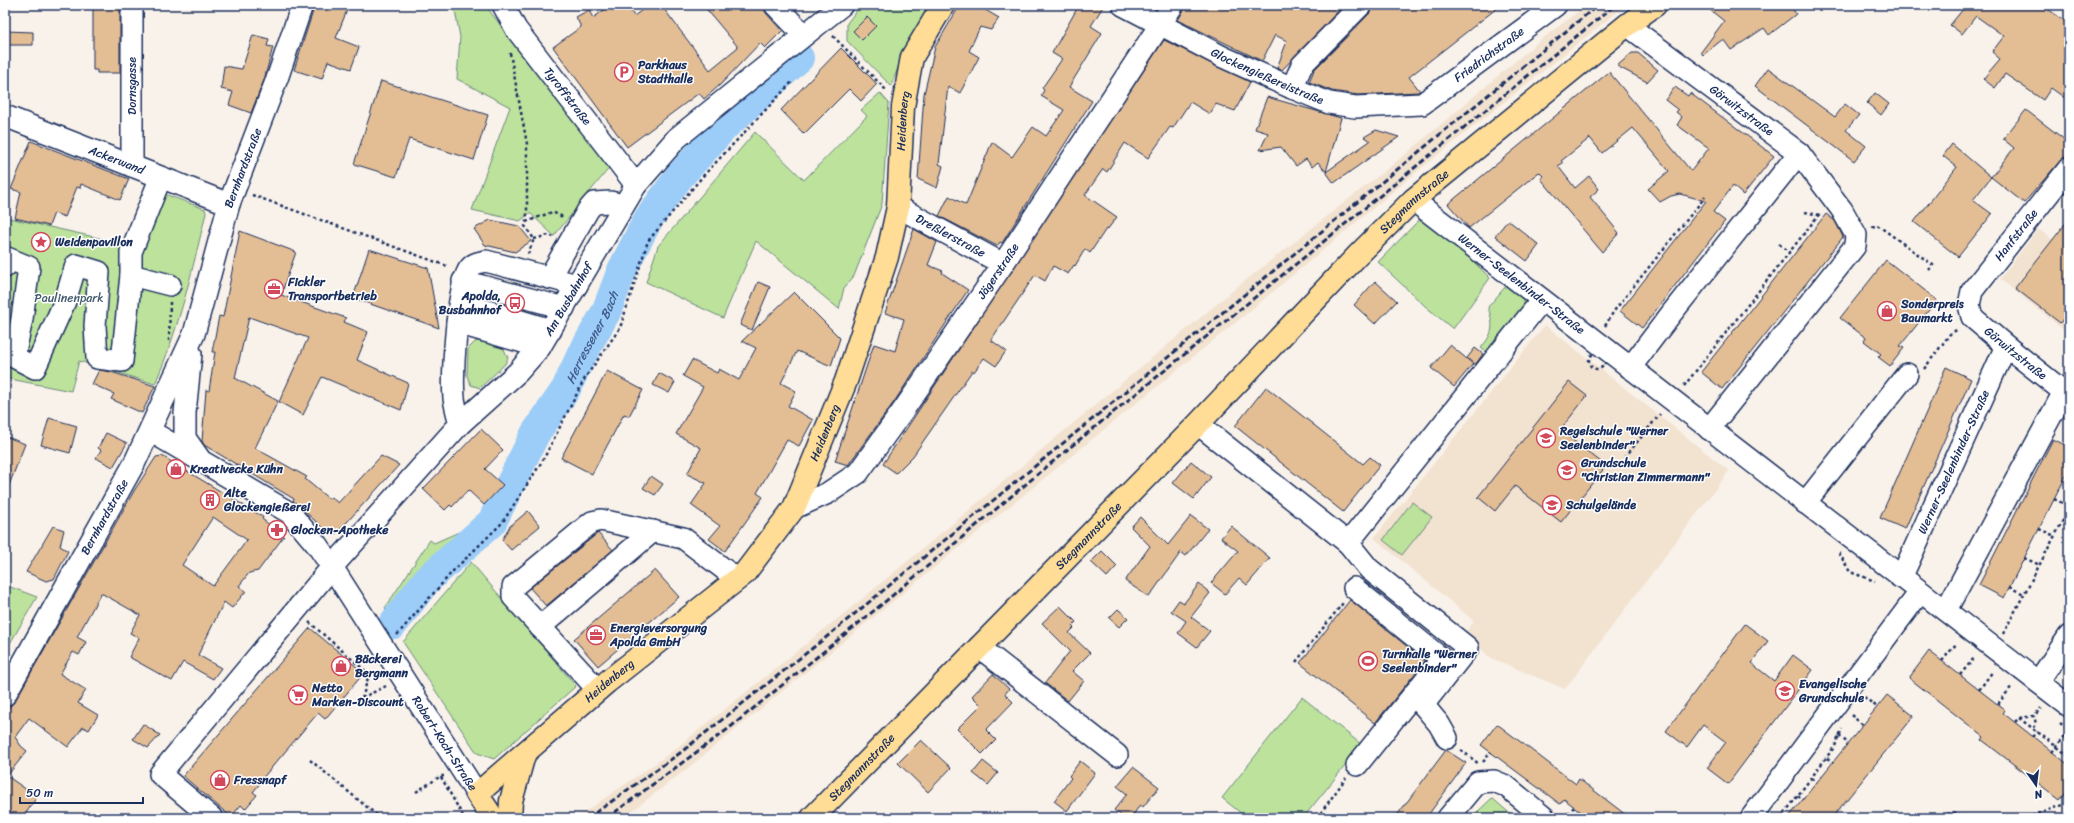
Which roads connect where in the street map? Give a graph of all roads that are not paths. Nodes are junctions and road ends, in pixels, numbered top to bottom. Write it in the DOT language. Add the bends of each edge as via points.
graph roads {
  1 [pos="132,5"];
  2 [pos="302,5"];
  3 [pos="503,5"];
  4 [pos="775,5"];
  5 [pos="842,5"];
  6 [pos="943,5"];
  7 [pos="1123,5"];
  8 [pos="1173,5"];
  9 [pos="1361,5"];
  10 [pos="1556,5"];
  11 [pos="1655,5"];
  12 [pos="1533,12"];
  13 [pos="1160,25"];
  14 [pos="1627,25"];
  15 [pos="812,29"];
  16 [pos="1292,88"];
  17 [pos="1422,104"];
  18 [pos="7,121"];
  19 [pos="1799,153"];
  20 [pos="132,166"];
  21 [pos="2069,168"];
  22 [pos="160,178"];
  23 [pos="636,185"];
  24 [pos="232,196"];
  25 [pos="1413,200"];
  26 [pos="623,205"];
  27 [pos="898,207"];
  28 [pos="1003,264"];
  29 [pos="5,267"];
  30 [pos="131,275"];
  31 [pos="549,278"];
  32 [pos="463,281"];
  33 [pos="170,285"];
  34 [pos="577,286"];
  35 [pos="1542,300"];
  36 [pos="460,303"];
  37 [pos="1968,305"];
  38 [pos="564,308"];
  39 [pos="457,323"];
  40 [pos="194,334"];
  41 [pos="546,338"];
  42 [pos="2006,346"];
  43 [pos="1630,368"];
  44 [pos="1907,374"];
  45 [pos="2066,394"];
  46 [pos="460,424"];
  47 [pos="1198,424"];
  48 [pos="1709,428"];
  49 [pos="150,431"];
  50 [pos="201,460"];
  51 [pos="1805,503"];
  52 [pos="794,508"];
  53 [pos="653,532"];
  54 [pos="1348,543"];
  55 [pos="332,566"];
  56 [pos="1900,577"];
  57 [pos="737,579"];
  58 [pos="1354,588"];
  59 [pos="1920,592"];
  60 [pos="1946,610"];
  61 [pos="540,627"];
  62 [pos="2069,636"];
  63 [pos="979,647"];
  64 [pos="2038,682"];
  65 [pos="598,690"];
  66 [pos="5,695"];
  67 [pos="1418,699"];
  68 [pos="2069,706"];
  69 [pos="1446,738"];
  70 [pos="524,755"];
  71 [pos="1117,755"];
  72 [pos="1357,764"];
  73 [pos="477,794"];
  74 [pos="212,818"];
  75 [pos="493,818"];
  76 [pos="510,818"];
  77 [pos="812,818"];
  78 [pos="1448,818"];
  79 [pos="1545,818"];
  80 [pos="1751,818"];
  1 -- 20 [label="street, Dornsgasse"];
  2 -- 24 [label="street, Bernhardstraße"];
  3 -- 23 [label="street, Tyroffstraße" via="516,29"];
  4 -- 15 [label="street"];
  5 -- 15 [label="street"];
  6 -- 27 [label="main road, Heidenberg" via="912,57 903,107"];
  7 -- 13 [label="street, Glockengießereistraße"];
  8 -- 13 [label="street, Jägerstraße"];
  9 -- 16 [label="street" via="1302,65"];
  10 -- 12 [label="street, Friedrichstraße"];
  11 -- 14 [label="main road, Stegmannstraße"];
  12 -- 17 [label="street, Friedrichstraße"];
  13 -- 16 [label="street, Glockengießereistraße"];
  13 -- 28 [label="street, Jägerstraße"];
  14 -- 19 [label="street, Görwitzstraße"];
  14 -- 25 [label="main road, Stegmannstraße"];
  15 -- 23 [label="street, Am Busbahnhof" via="677,138"];
  16 -- 17 [label="street, Glockengießereistraße" via="1329,103 1356,107"];
  18 -- 20 [label="street, Ackerwand"];
  19 -- 43 [label="street"];
  19 -- 48 [label="street, Görwitzstraße" via="1838,205 1856,235 1855,246"];
  20 -- 22 [label="street, Ackerwand"];
  21 -- 37 [label="street, Hanfstraße" via="1972,291"];
  22 -- 24 [label="street, Ackerwand"];
  22 -- 30 [label="street" via="131,252"];
  23 -- 26 [label="street, Am Busbahnhof"];
  24 -- 40 [label="street, Bernhardstraße" via="203,293"];
  25 -- 35 [label="street, Werner-Seelenbinder-Straße"];
  25 -- 47 [label="main road, Stegmannstraße"];
  26 -- 31 [label="street" via="610,202 594,203"];
  26 -- 34 [label="street, Am Busbahnhof"];
  27 -- 28 [label="street, Dreßlerstraße"];
  27 -- 52 [label="main road, Heidenberg" via="887,258 846,381"];
  28 -- 52 [label="street, Jägerstraße" via="858,473 828,493"];
  29 -- 30 [label="street" via="8,258 29,267 14,357 35,368 65,301 76,265 99,272 94,326 97,358 122,361"];
  30 -- 33 [label="street"];
  31 -- 32 [label="street" via="486,261 476,263 469,269"];
  31 -- 34 [label="street"];
  32 -- 36 [label="street"];
  32 -- 38 [label="street"];
  34 -- 38 [label="street, Am Busbahnhof"];
  35 -- 43 [label="street, Werner-Seelenbinder-Straße"];
  35 -- 54 [label="street"];
  36 -- 39 [label="street"];
  36 -- 41 [label="street"];
  37 -- 42 [label="street, Görwitzstraße" via="1972,316"];
  38 -- 41 [label="street, Am Busbahnhof"];
  39 -- 41 [label="street"];
  39 -- 46 [label="street" via="454,398"];
  40 -- 49 [label="street, Bernhardstraße"];
  40 -- 50 [label="street, Bernhardstraße" via="185,413 185,438"];
  41 -- 46 [label="street, Am Busbahnhof" via="518,372"];
  42 -- 45 [label="street, Görwitzstraße"];
  42 -- 56 [label="street, Werner-Seelenbinder-Straße"];
  43 -- 48 [label="street, Werner-Seelenbinder-Straße" via="1664,404"];
  44 -- 51 [label="street"];
  45 -- 60 [label="street"];
  46 -- 55 [label="street, Am Busbahnhof"];
  47 -- 54 [label="street"];
  47 -- 63 [label="main road, Stegmannstraße"];
  48 -- 51 [label="street, Werner-Seelenbinder-Straße"];
  49 -- 50 [label="street, Robert-Koch-Straße"];
  49 -- 66 [label="street, Bernhardstraße"];
  50 -- 55 [label="street, Robert-Koch-Straße" via="290,513"];
  51 -- 56 [label="street, Werner-Seelenbinder-Straße"];
  52 -- 57 [label="main road, Heidenberg" via="744,574"];
  53 -- 57 [label="street" via="683,538"];
  53 -- 61 [label="street"];
  53 -- 61 [label="street" via="601,520 592,522 513,587 513,597"];
  54 -- 67 [label="street" via="1369,569 1468,648"];
  55 -- 73 [label="street, Robert-Koch-Straße"];
  55 -- 74 [label="street" via="160,774"];
  56 -- 59 [label="street, Werner-Seelenbinder-Straße"];
  57 -- 65 [label="main road, Heidenberg"];
  58 -- 67 [label="street" via="1442,659"];
  59 -- 60 [label="street, Werner-Seelenbinder-Straße"];
  59 -- 80 [label="street"];
  60 -- 64 [label="street, Werner-Seelenbinder-Straße"];
  61 -- 65 [label="street"];
  62 -- 64 [label="street"];
  63 -- 71 [label="street"];
  63 -- 77 [label="main road, Stegmannstraße"];
  64 -- 68 [label="street, Werner-Seelenbinder-Straße"];
  65 -- 70 [label="main road, Heidenberg"];
  67 -- 69 [label="street" via="1439,724"];
  67 -- 72 [label="street"];
  70 -- 73 [label="main road, Heidenberg"];
  70 -- 76 [label="main road" via="511,801"];
  73 -- 75 [label="main road, Robert-Koch-Straße"];
  78 -- 79 [label="street" via="1478,782 1494,781 1506,786"];
}
